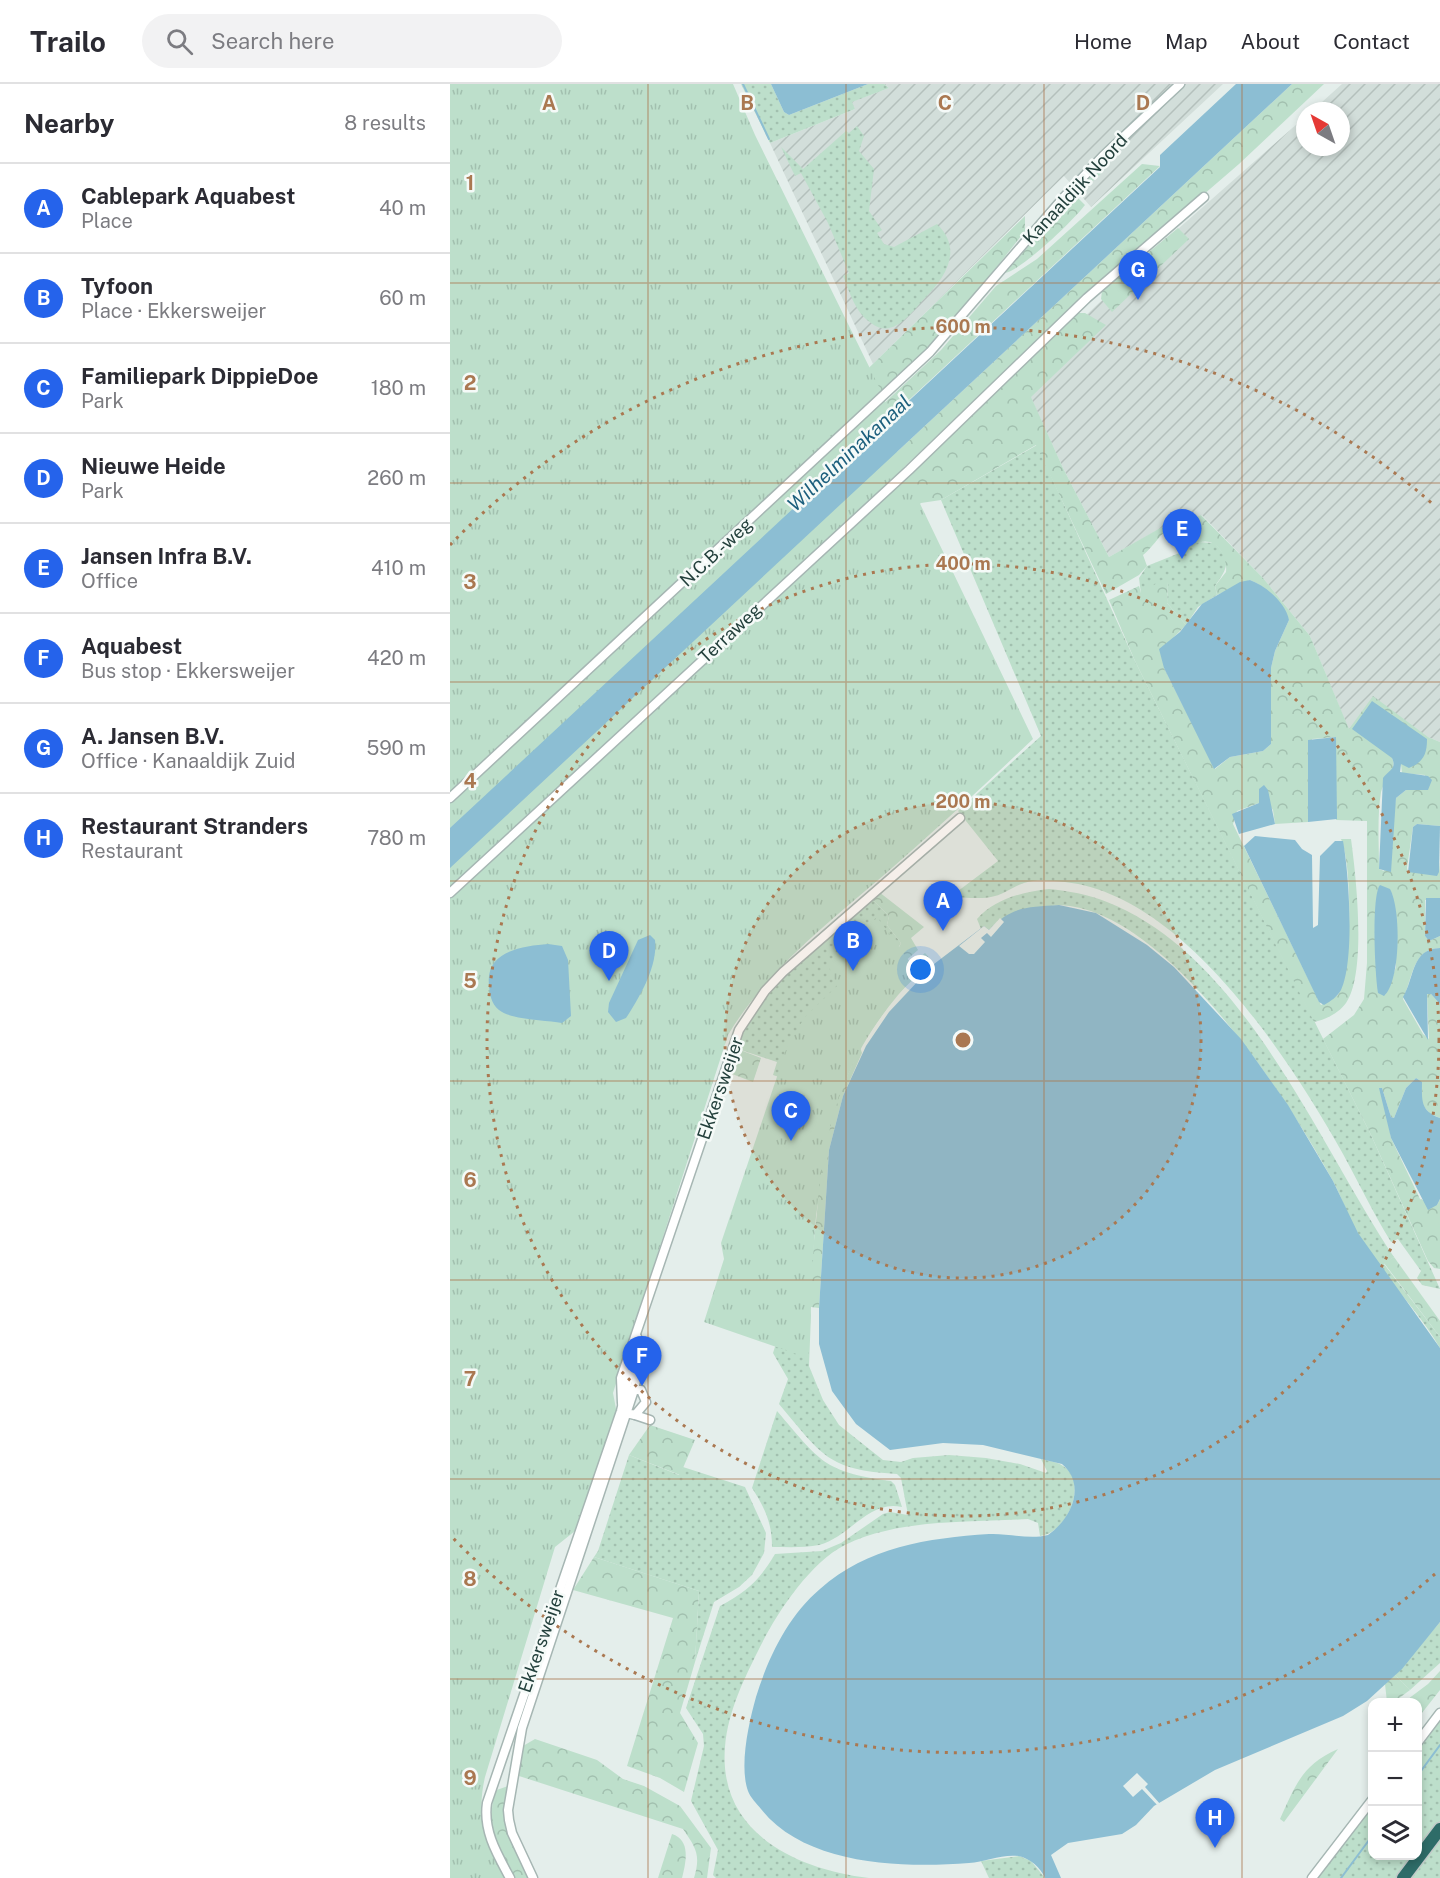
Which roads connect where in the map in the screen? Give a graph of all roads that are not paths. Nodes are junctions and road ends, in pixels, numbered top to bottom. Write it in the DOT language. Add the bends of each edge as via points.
graph roads {
  1 [pos="1180,84"];
  2 [pos="1204,197"];
  3 [pos="977,300"];
  4 [pos="450,798"];
  5 [pos="960,818"];
  6 [pos="450,893"];
  7 [pos="637,1334"];
  8 [pos="634,1390"];
  9 [pos="623,1399"];
  10 [pos="631,1414"];
  11 [pos="650,1420"];
  12 [pos="1440,1713"];
  13 [pos="1422,1737"];
  14 [pos="1368,1805"];
  15 [pos="1440,1828"];
  16 [pos="510,1878"];
  17 [pos="533,1878"];
  18 [pos="1312,1878"];
  19 [pos="1403,1878"];
  1 -- 3 [label="street, Kanaaldijk Noord" via="1064,197"];
  2 -- 6 [label="street, Terraweg" via="1087,297 909,470"];
  3 -- 4 [label="street, N.C.B.-weg" via="884,397"];
  5 -- 7 [label="street, Ekkersweijer" via="783,972 739,1030"];
  7 -- 8 [label="street, Ekkersweijer" via="640,1362"];
  7 -- 9 [label="street, Ekkersweijer" via="621,1378"];
  8 -- 9 [label="street"];
  8 -- 10 [label="street, Ekkersweijer"];
  8 -- 10 [label="street, Ekkersweijer" via="641,1390 646,1402"];
  9 -- 16 [label="street, Ekkersweijer" via="487,1803 485,1815 490,1838"];
  10 -- 11 [label="street"];
  10 -- 17 [label="street, Ekkersweijer" via="519,1738 509,1820"];
  12 -- 13 [label="street"];
  14 -- 18 [label="street"];
  15 -- 19 [label="highway"];
}
